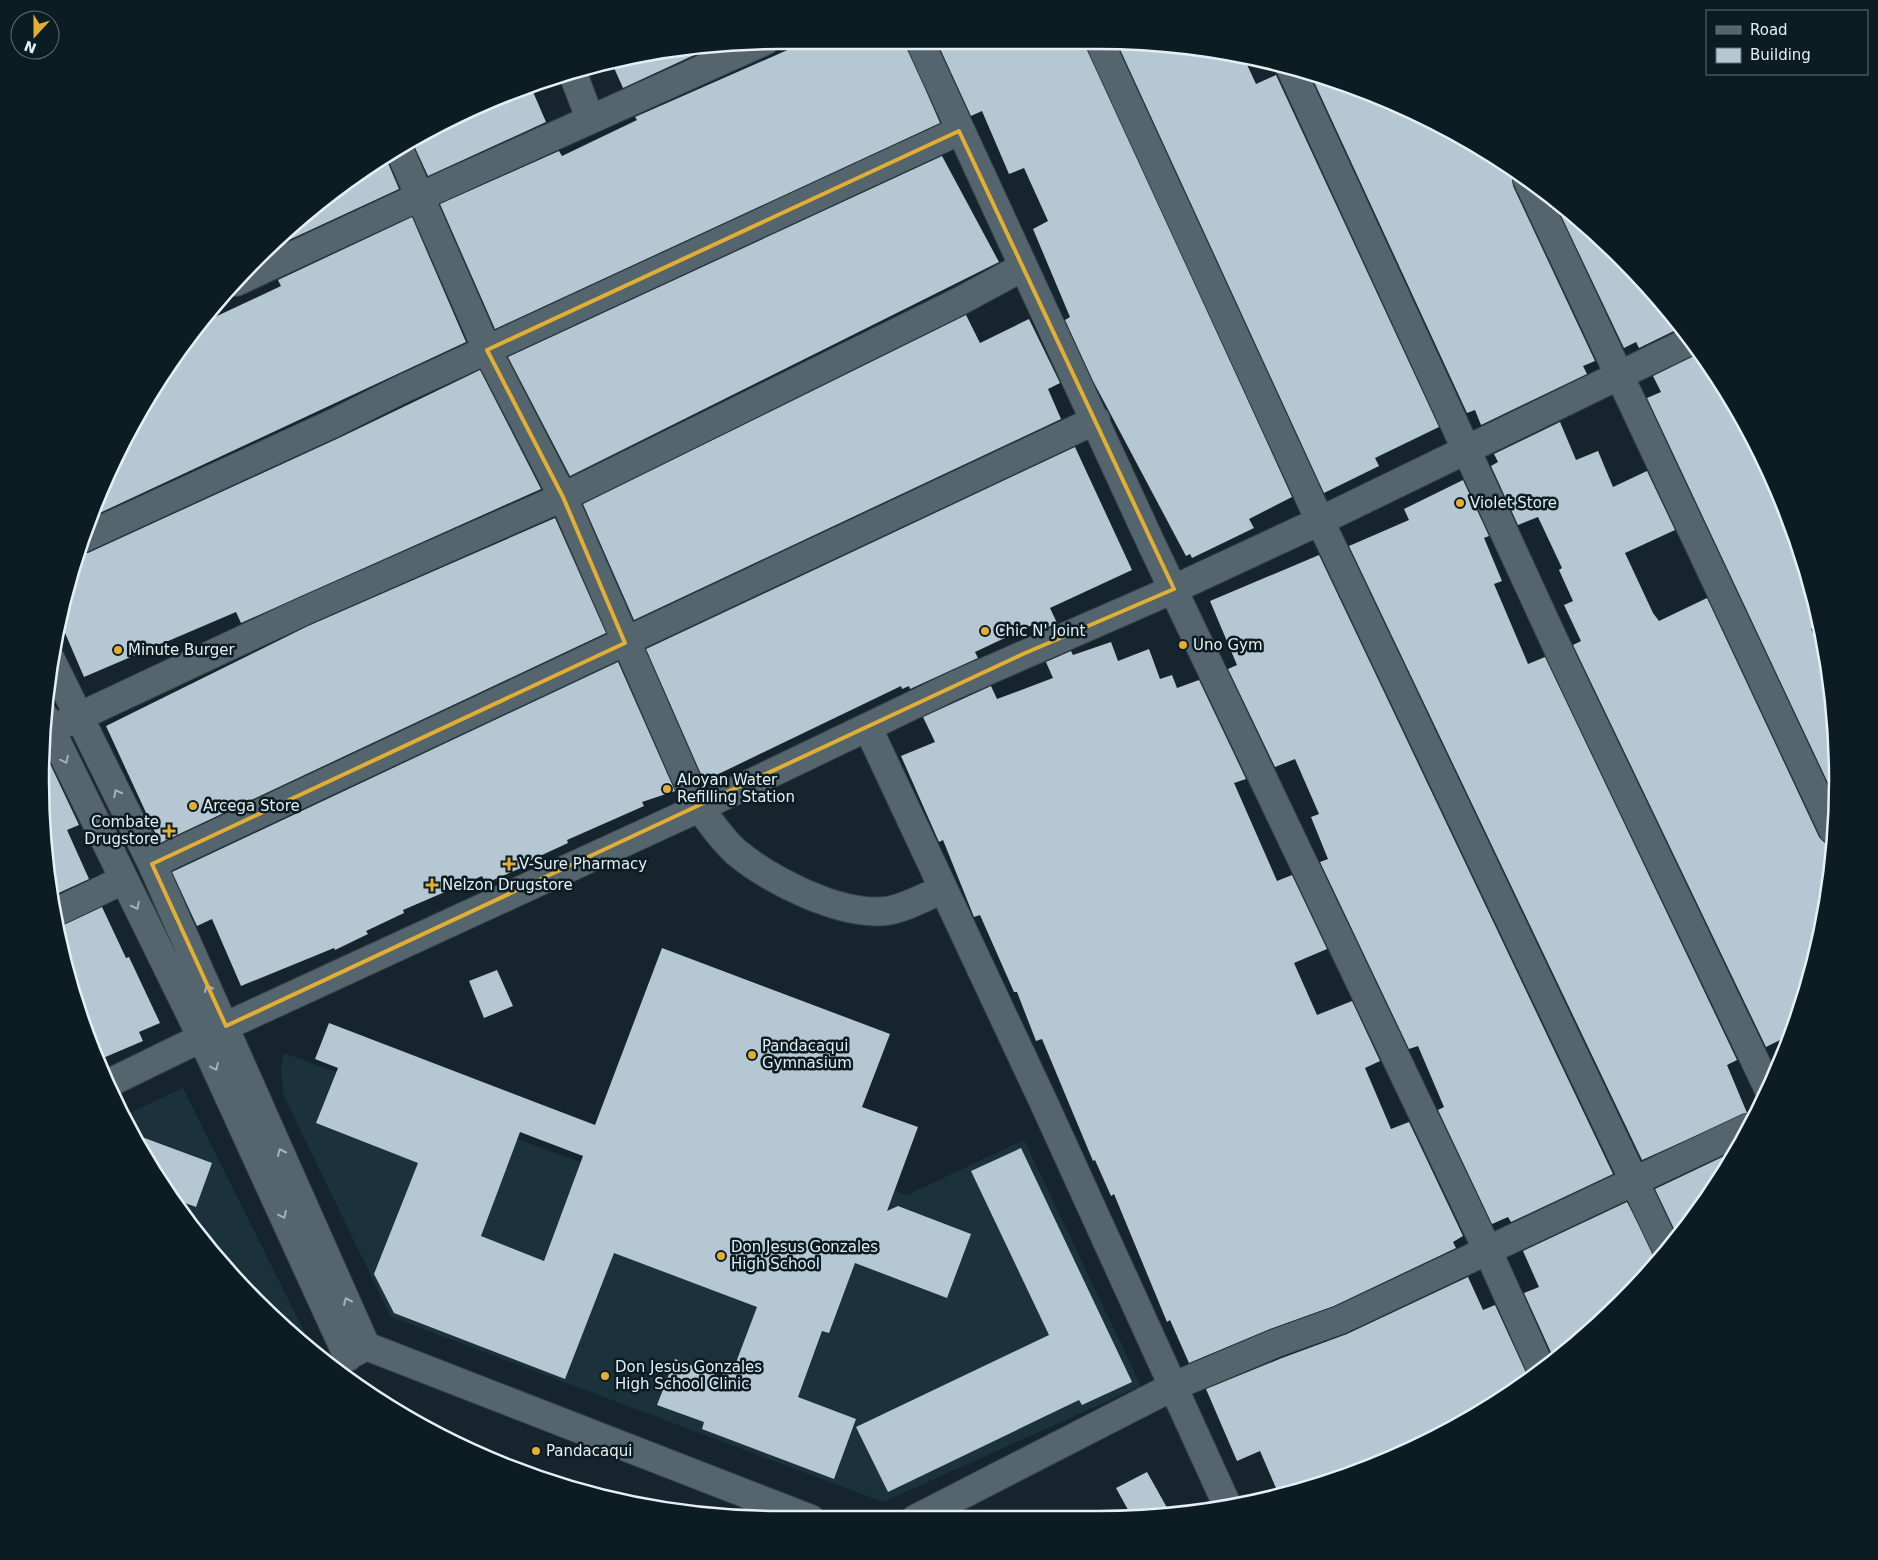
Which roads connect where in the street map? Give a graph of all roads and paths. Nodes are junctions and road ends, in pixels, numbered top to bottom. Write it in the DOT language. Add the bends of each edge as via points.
graph roads {
  1 [pos="923,49"];
  2 [pos="1103,49"];
  3 [pos="738,50"];
  4 [pos="1294,76"];
  5 [pos="575,79"];
  6 [pos="590,119"];
  7 [pos="959,131"];
  8 [pos="402,155"];
  9 [pos="1534,193"];
  10 [pos="421,196"];
  11 [pos="1023,267"];
  12 [pos="253,273"];
  13 [pos="1684,343"];
  14 [pos="487,350"];
  15 [pos="1620,375"];
  16 [pos="1096,420"];
  17 [pos="1465,448"];
  18 [pos="563,497"];
  19 [pos="1320,521"];
  20 [pos="92,533"];
  21 [pos="1174,589"];
  22 [pos="625,643"];
  23 [pos="57,673"];
  24 [pos="78,718"];
  25 [pos="51,725"];
  26 [pos="868,728"];
  27 [pos="50,737"];
  28 [pos="699,808"];
  29 [pos="1828,820"];
  30 [pos="152,864"];
  31 [pos="123,880"];
  32 [pos="943,890"];
  33 [pos="61,910"];
  34 [pos="214,1032"];
  35 [pos="114,1081"];
  36 [pos="1764,1081"];
  37 [pos="1738,1132"];
  38 [pos="1636,1182"];
  39 [pos="1664,1243"];
  40 [pos="1487,1249"];
  41 [pos="352,1358"];
  42 [pos="1538,1363"];
  43 [pos="1174,1386"];
  44 [pos="1225,1500"];
  45 [pos="788,1511"];
  46 [pos="931,1511"];
  1 -- 7 [label="street"];
  2 -- 19 [label="street"];
  3 -- 6 [label="street"];
  4 -- 17 [label="street"];
  5 -- 6 [label="street"];
  6 -- 10 [label="street"];
  7 -- 11 [label="street"];
  7 -- 14 [label="street"];
  8 -- 10 [label="street"];
  9 -- 15 [label="street"];
  10 -- 12 [label="street"];
  10 -- 14 [label="street"];
  11 -- 16 [label="street"];
  11 -- 18 [label="street"];
  13 -- 15 [label="street"];
  14 -- 18 [label="street"];
  14 -- 20 [label="street"];
  15 -- 17 [label="street"];
  15 -- 29 [label="street"];
  16 -- 21 [label="street"];
  16 -- 22 [label="street"];
  17 -- 19 [label="street"];
  17 -- 36 [label="street"];
  18 -- 22 [label="street"];
  18 -- 24 [label="street" via="302,612"];
  19 -- 21 [label="street"];
  19 -- 38 [label="street"];
  21 -- 26 [label="street" via="1023,654"];
  21 -- 40 [label="street"];
  22 -- 28 [label="street"];
  22 -- 30 [label="street"];
  23 -- 24 [label="street"];
  24 -- 25 [label="street"];
  30 -- 24 [label="street, one-way"];
  26 -- 28 [label="street"];
  26 -- 32 [label="street"];
  27 -- 31 [label="street, one-way"];
  28 -- 32 [label="street" via="735,851 811,896 858,911 887,911"];
  28 -- 34 [label="street"];
  34 -- 30 [label="street, one-way"];
  31 -- 33 [label="street"];
  31 -- 34 [label="street, one-way"];
  32 -- 43 [label="street"];
  34 -- 35 [label="street"];
  34 -- 41 [label="street"];
  37 -- 38 [label="street"];
  38 -- 39 [label="street"];
  38 -- 40 [label="street"];
  40 -- 42 [label="street"];
  40 -- 43 [label="street" via="1340,1320"];
  41 -- 45 [label="street"];
  43 -- 44 [label="street"];
  43 -- 46 [label="street"];
}
